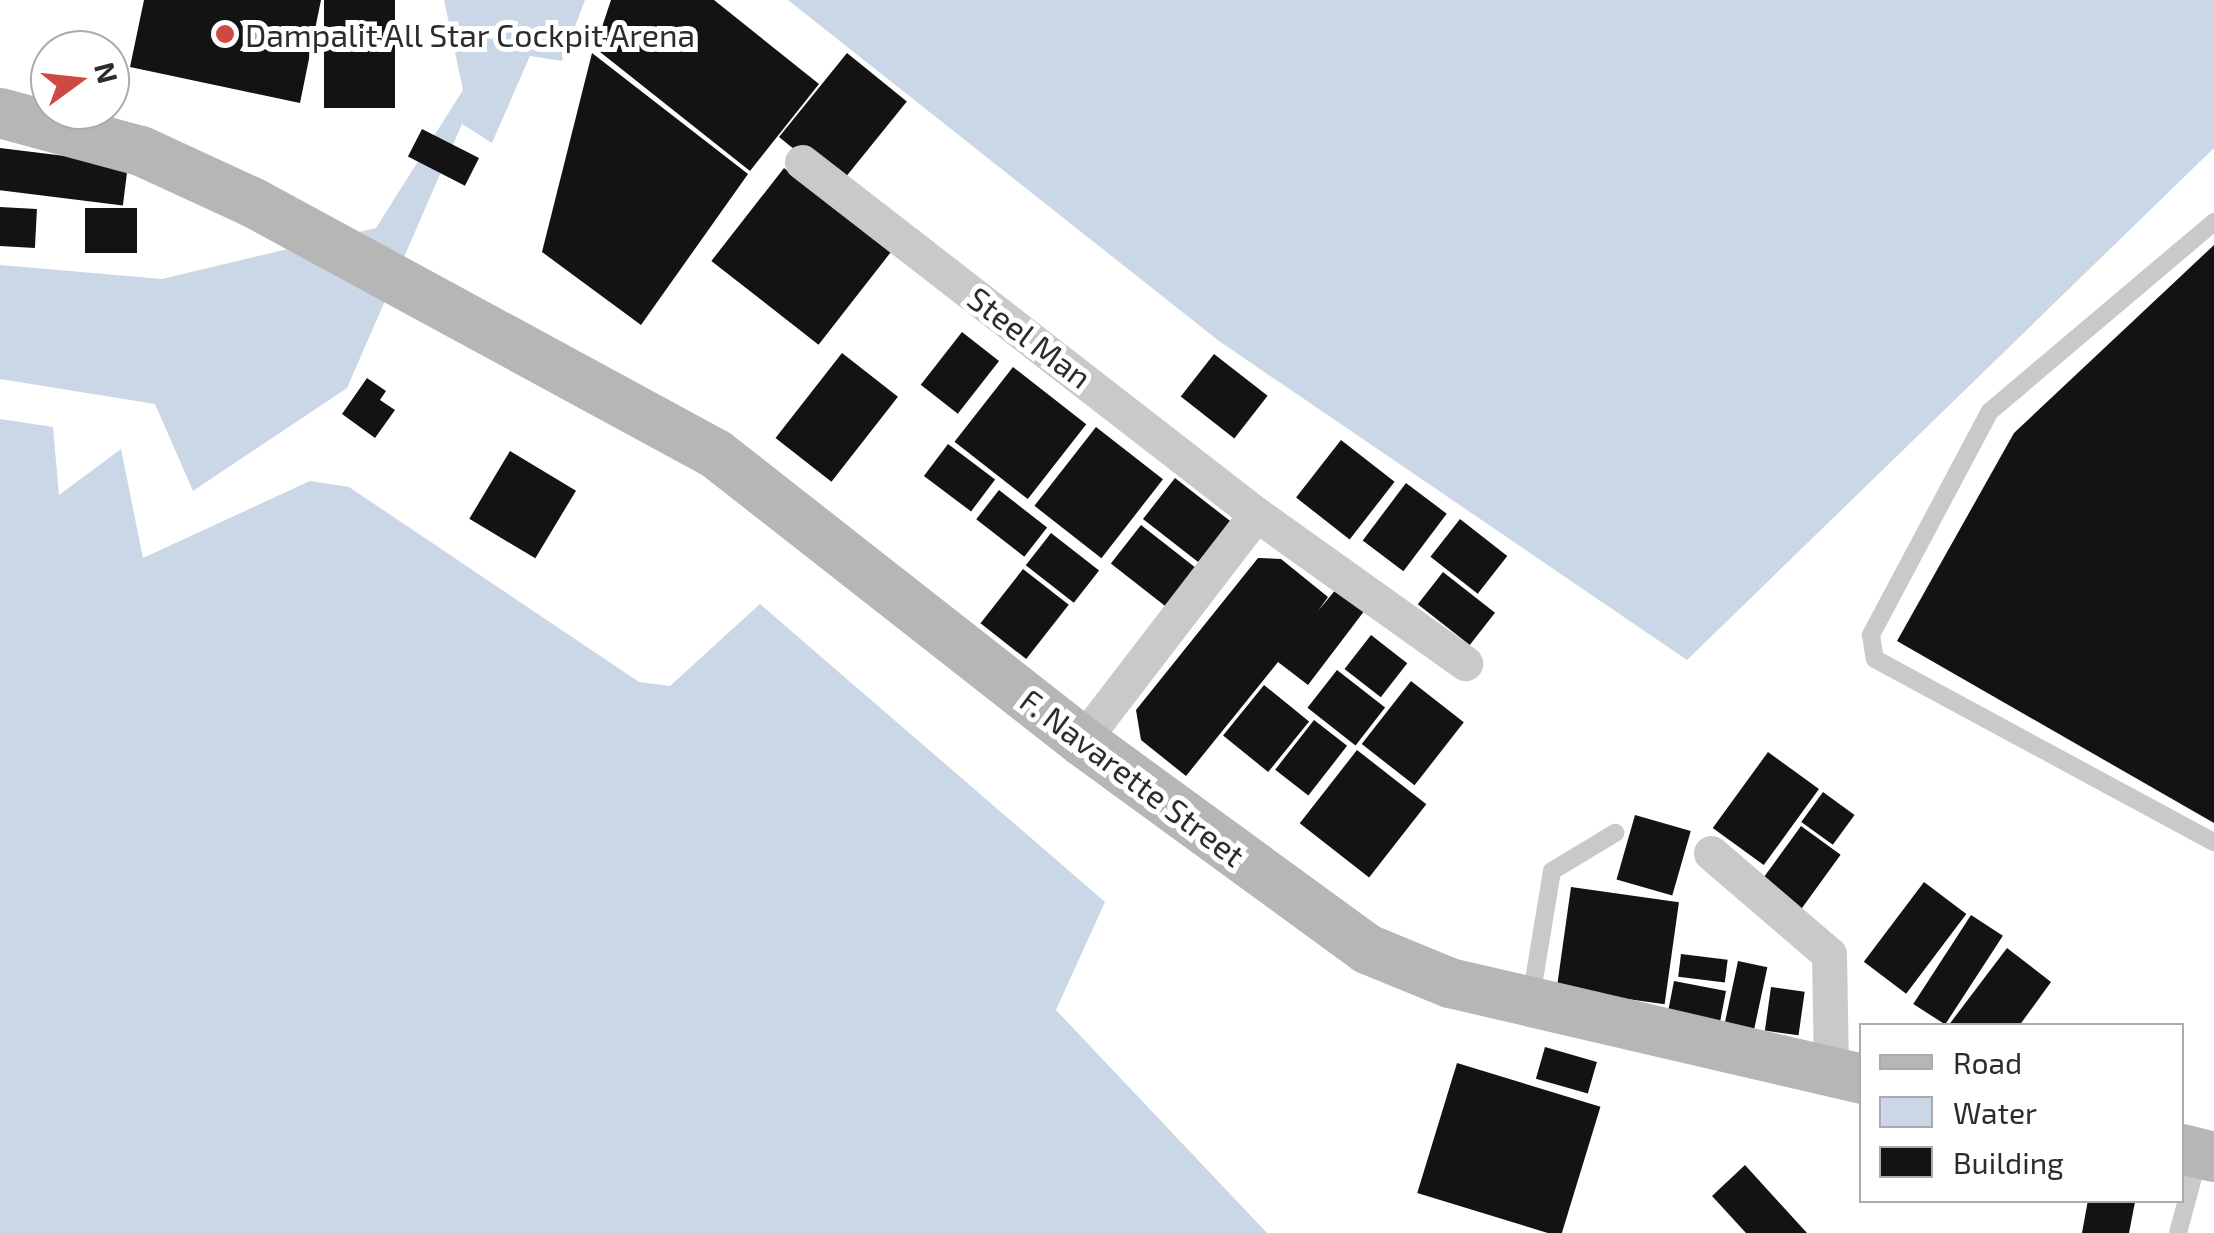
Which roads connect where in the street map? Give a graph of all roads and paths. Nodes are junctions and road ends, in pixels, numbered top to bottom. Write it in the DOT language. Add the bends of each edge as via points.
graph roads {
  1 [pos="0,113"];
  2 [pos="802,162"];
  3 [pos="2214,222"];
  4 [pos="1256,514"];
  5 [pos="1465,662"];
  6 [pos="1082,741"];
  7 [pos="1615,833"];
  8 [pos="2214,842"];
  9 [pos="1711,853"];
  10 [pos="1530,1004"];
  11 [pos="1846,1076"];
  12 [pos="2198,1153"];
  13 [pos="2178,1233"];
  1 -- 6 [label="main road, F. Navarette Street" via="140,152 259,206 716,454"];
  2 -- 4 [label="street, Steel Man"];
  3 -- 8 [label="lane" via="1990,410 1871,635 1875,659"];
  4 -- 5 [label="street, Steel Man"];
  4 -- 6 [label="street"];
  6 -- 10 [label="main road, F. Navarette Street" via="1367,949 1450,983"];
  7 -- 10 [label="lane" via="1552,871"];
  9 -- 11 [label="street" via="1829,954"];
  10 -- 11 [label="main road, F. Navarette Street"];
  12 -- 13 [label="lane"];
}
